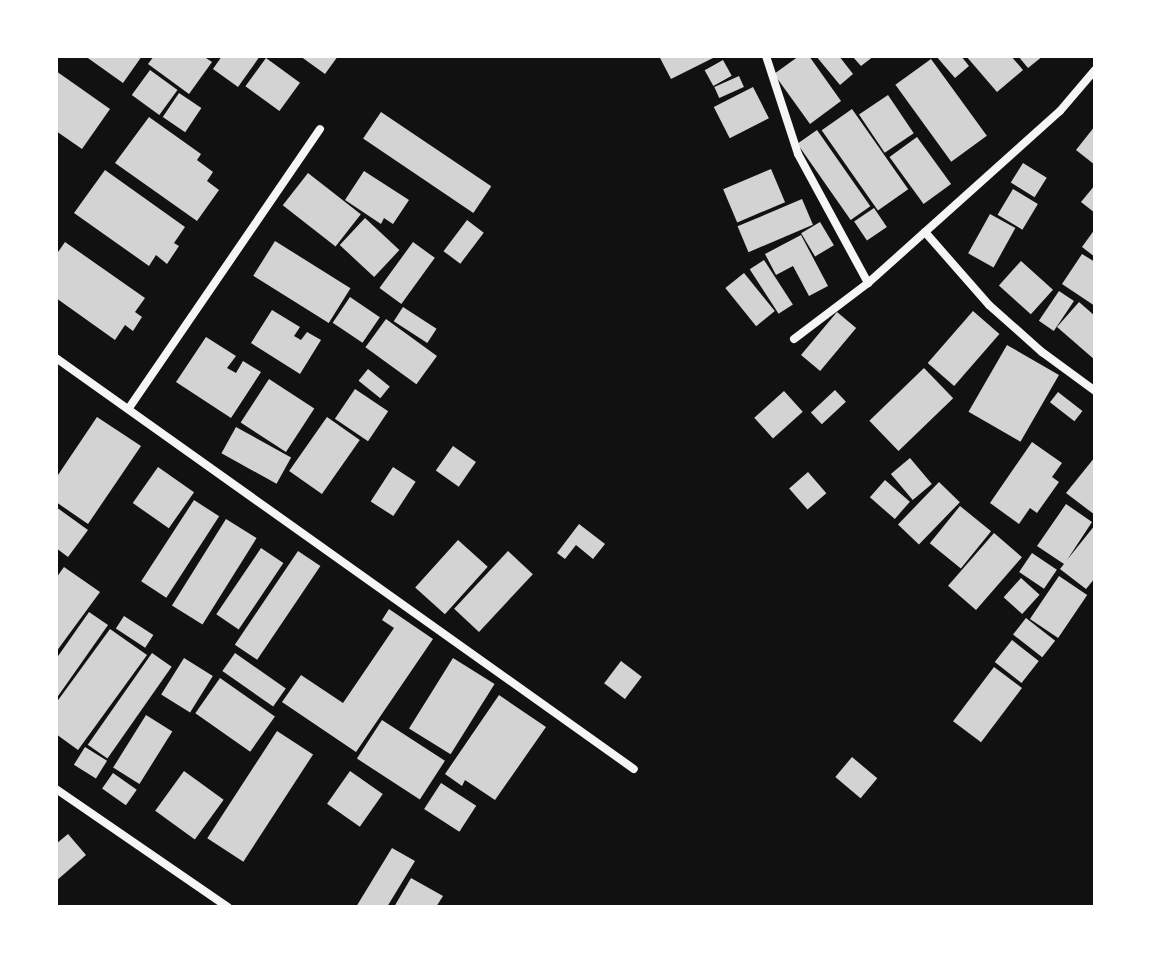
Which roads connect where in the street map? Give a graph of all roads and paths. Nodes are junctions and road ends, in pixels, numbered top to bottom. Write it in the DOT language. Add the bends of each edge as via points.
graph roads {
  1 [pos="766,56"];
  2 [pos="1095,70"];
  3 [pos="320,129"];
  4 [pos="925,232"];
  5 [pos="868,283"];
  6 [pos="794,339"];
  7 [pos="56,358"];
  8 [pos="1095,391"];
  9 [pos="129,408"];
  10 [pos="634,769"];
  11 [pos="56,789"];
  12 [pos="228,907"];
  1 -- 5 [label="street" via="798,154"];
  2 -- 4 [label="street" via="1060,111"];
  3 -- 9 [label="street"];
  4 -- 5 [label="street"];
  4 -- 8 [label="street" via="989,305"];
  5 -- 6 [label="street"];
  7 -- 9 [label="street"];
  9 -- 10 [label="street"];
  11 -- 12 [label="street"];
}
